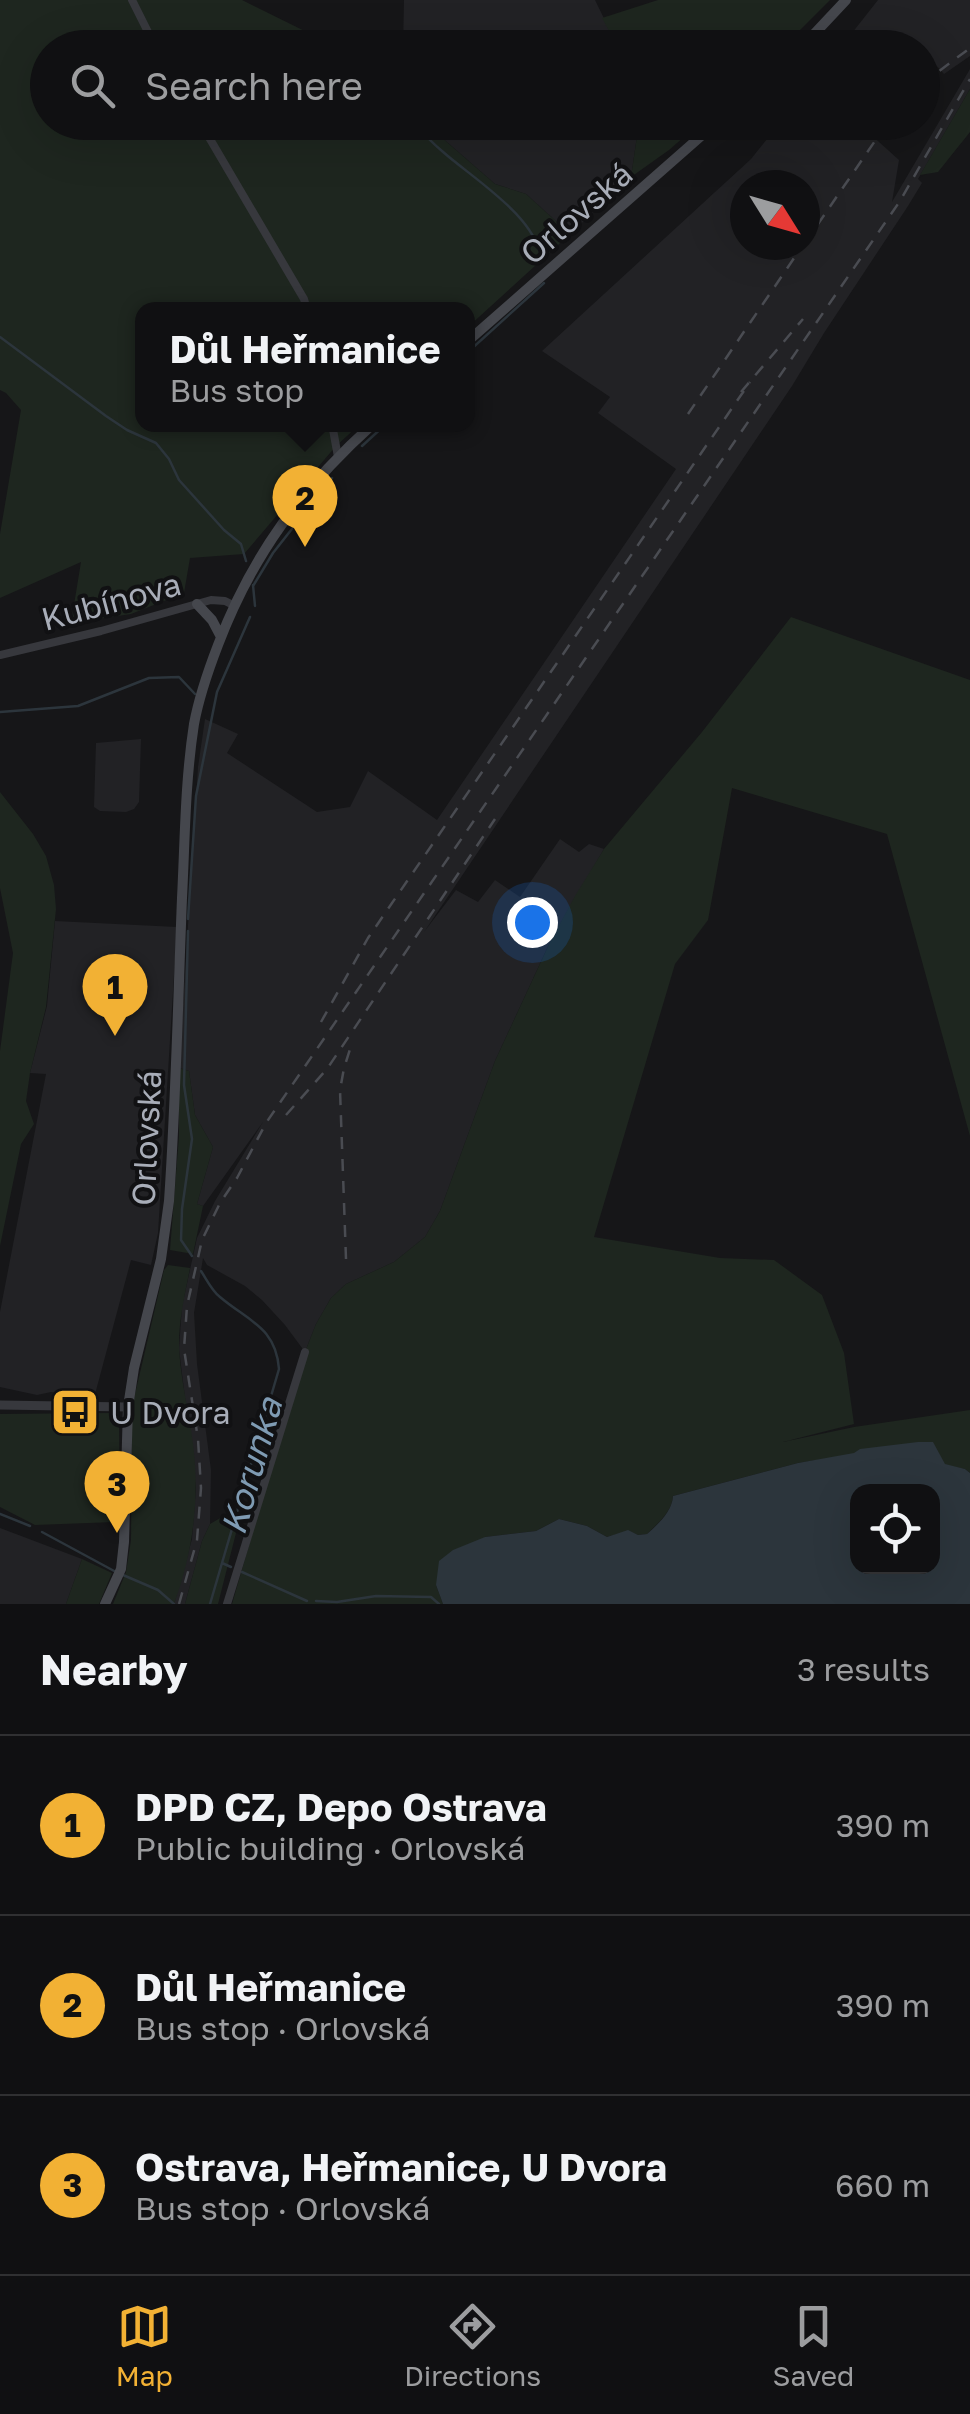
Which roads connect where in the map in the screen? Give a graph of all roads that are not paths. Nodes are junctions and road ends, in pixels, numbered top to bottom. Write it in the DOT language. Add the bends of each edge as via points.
graph roads {
  1 [pos="132,0"];
  2 [pos="846,0"];
  3 [pos="147,30"];
  4 [pos="818,30"];
  5 [pos="211,140"];
  6 [pos="697,140"];
  7 [pos="305,302"];
  8 [pos="475,335"];
  9 [pos="333,432"];
  10 [pos="365,432"];
  11 [pos="338,457"];
  12 [pos="197,604"];
  13 [pos="234,605"];
  14 [pos="220,637"];
  15 [pos="0,655"];
  16 [pos="305,1352"];
  17 [pos="0,1404"];
  18 [pos="128,1406"];
  19 [pos="105,1604"];
  20 [pos="227,1604"];
  1 -- 3 [label="street"];
  2 -- 4 [label="main road"];
  5 -- 7 [label="street"];
  6 -- 8 [label="main road, Orlovská"];
  9 -- 11 [label="street"];
  10 -- 11 [label="main road, Orlovská"];
  11 -- 13 [label="main road, Orlovská" via="275,531"];
  12 -- 13 [label="street, Kubínova"];
  12 -- 14 [label="main road"];
  12 -- 15 [label="street, Kubínova"];
  13 -- 14 [label="main road, Orlovská"];
  14 -- 18 [label="main road, Orlovská" via="198,707 189,772 170,1201"];
  16 -- 20 [label="street"];
  17 -- 18 [label="street"];
  18 -- 19 [label="main road, Orlovská" via="124,1542"];
}
